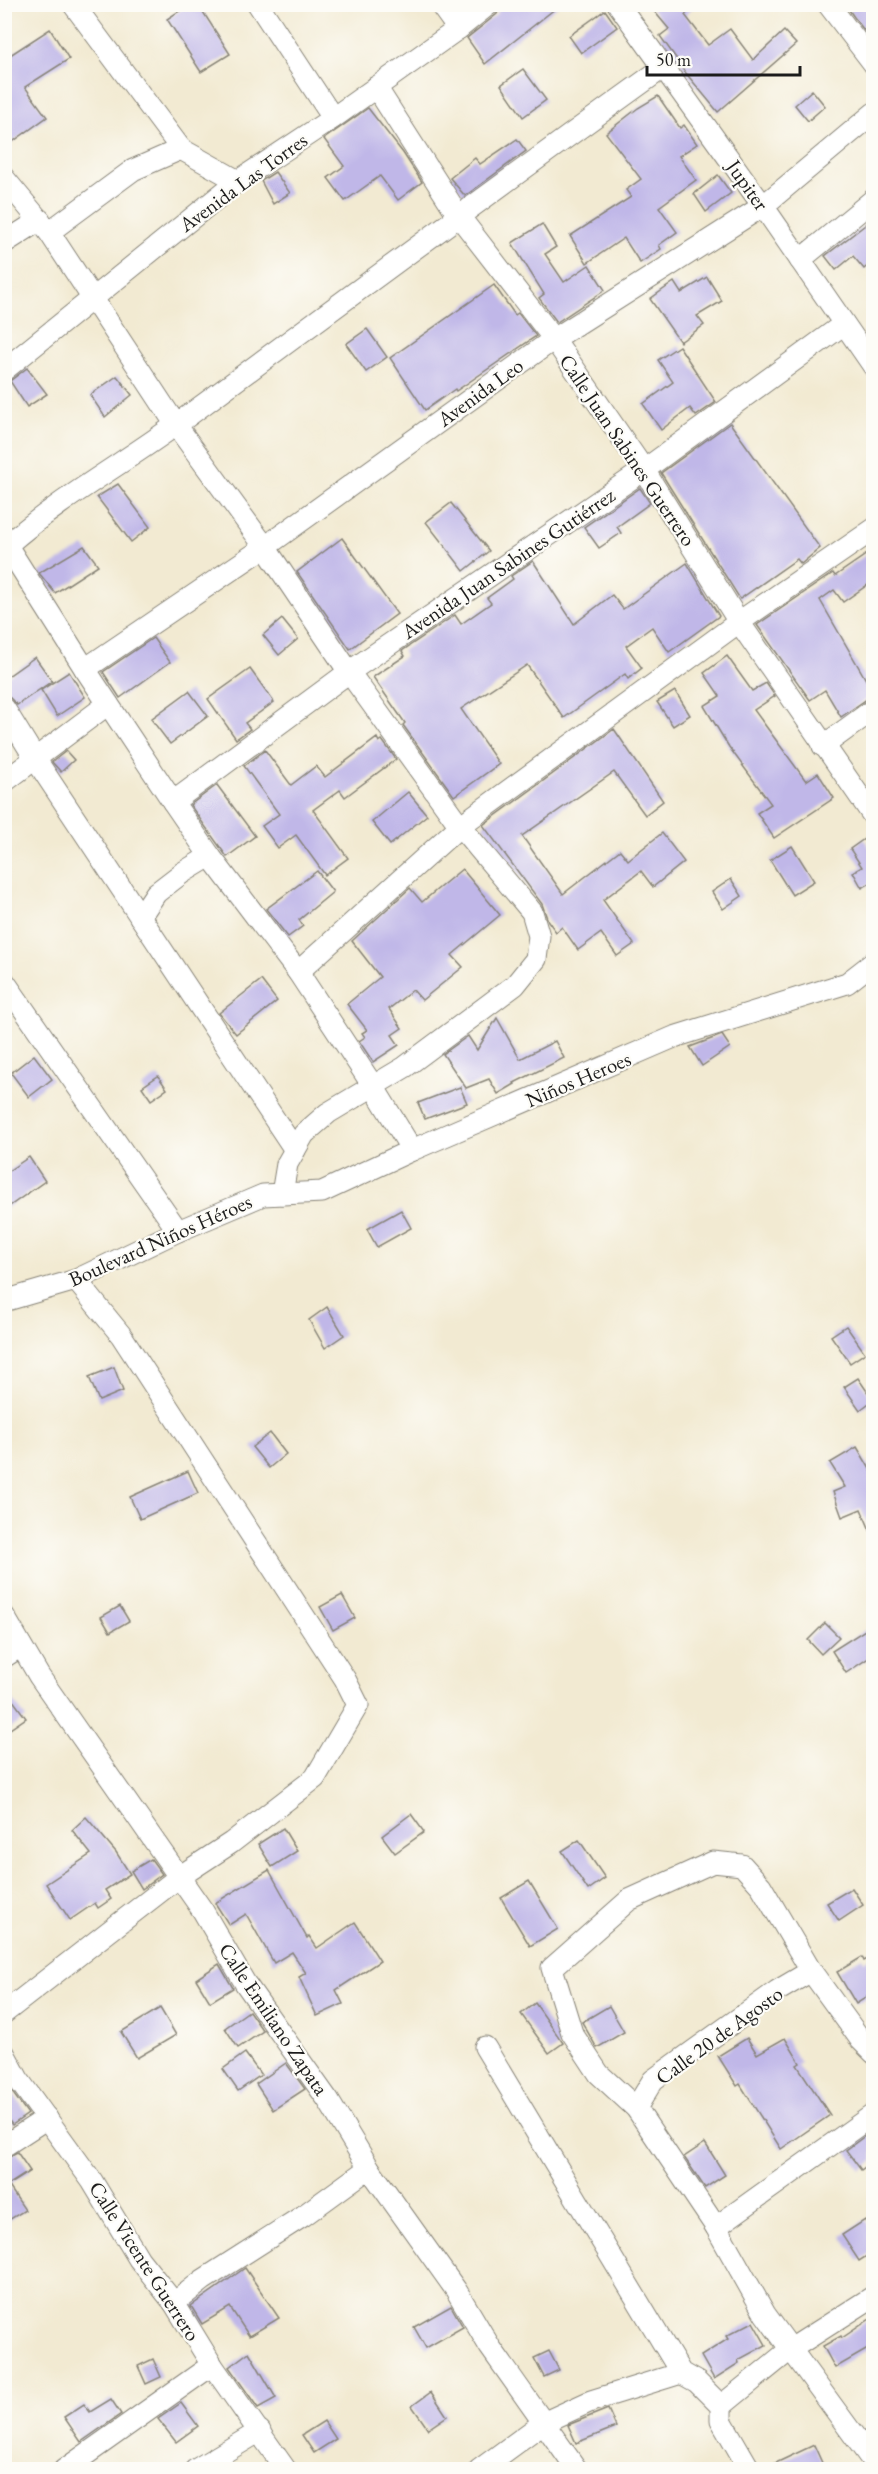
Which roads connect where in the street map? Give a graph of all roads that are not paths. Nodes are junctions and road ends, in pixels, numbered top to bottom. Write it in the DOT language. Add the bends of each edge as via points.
graph roads {
  1 [pos="73,4"];
  2 [pos="258,4"];
  3 [pos="440,4"];
  4 [pos="489,4"];
  5 [pos="618,4"];
  6 [pos="828,4"];
  7 [pos="458,30"];
  8 [pos="873,64"];
  9 [pos="664,68"];
  10 [pos="376,87"];
  11 [pos="873,113"];
  12 [pos="333,118"];
  13 [pos="181,149"];
  14 [pos="4,178"];
  15 [pos="238,181"];
  16 [pos="873,198"];
  17 [pos="763,206"];
  18 [pos="458,215"];
  19 [pos="44,226"];
  20 [pos="4,243"];
  21 [pos="800,260"];
  22 [pos="92,300"];
  23 [pos="844,324"];
  24 [pos="554,339"];
  25 [pos="873,367"];
  26 [pos="4,370"];
  27 [pos="176,425"];
  28 [pos="644,470"];
  29 [pos="873,529"];
  30 [pos="6,543"];
  31 [pos="265,547"];
  32 [pos="739,622"];
  33 [pos="85,669"];
  34 [pos="349,672"];
  35 [pos="108,704"];
  36 [pos="4,708"];
  37 [pos="873,709"];
  38 [pos="823,746"];
  39 [pos="36,760"];
  40 [pos="4,782"];
  41 [pos="173,802"];
  42 [pos="873,818"];
  43 [pos="459,826"];
  44 [pos="210,856"];
  45 [pos="140,917"];
  46 [pos="873,962"];
  47 [pos="298,972"];
  48 [pos="4,981"];
  49 [pos="373,1086"];
  50 [pos="295,1150"];
  51 [pos="411,1150"];
  52 [pos="282,1194"];
  53 [pos="178,1231"];
  54 [pos="76,1280"];
  55 [pos="4,1301"];
  56 [pos="4,1616"];
  57 [pos="13,1651"];
  58 [pos="179,1877"];
  59 [pos="812,1971"];
  60 [pos="4,2013"];
  61 [pos="484,2047"];
  62 [pos="4,2053"];
  63 [pos="873,2053"];
  64 [pos="636,2108"];
  65 [pos="873,2114"];
  66 [pos="47,2118"];
  67 [pos="4,2146"];
  68 [pos="369,2168"];
  69 [pos="716,2227"];
  70 [pos="873,2296"];
  71 [pos="174,2303"];
  72 [pos="791,2349"];
  73 [pos="212,2365"];
  74 [pos="681,2373"];
  75 [pos="722,2406"];
  76 [pos="543,2423"];
  77 [pos="260,2431"];
  78 [pos="873,2463"];
  79 [pos="64,2469"];
  80 [pos="195,2469"];
  81 [pos="286,2469"];
  82 [pos="479,2469"];
  83 [pos="577,2469"];
  84 [pos="750,2469"];
  1 -- 13 [label="street"];
  2 -- 12 [label="street"];
  3 -- 7 [label="street"];
  4 -- 7 [label="street, Avenida Las Torres"];
  5 -- 9 [label="street, Jupiter"];
  6 -- 8 [label="street"];
  7 -- 10 [label="street, Avenida Las Torres"];
  9 -- 17 [label="street, Jupiter"];
  9 -- 18 [label="street"];
  10 -- 12 [label="street, Avenida Las Torres"];
  10 -- 18 [label="street, Calle Juan Sabines Guerrero"];
  11 -- 17 [label="street, Avenida Leo"];
  12 -- 15 [label="street, Avenida Las Torres"];
  13 -- 15 [label="street"];
  13 -- 19 [label="street" via="133,170"];
  14 -- 19 [label="street"];
  15 -- 22 [label="street, Avenida Las Torres"];
  16 -- 21 [label="street"];
  17 -- 21 [label="street, Jupiter"];
  17 -- 24 [label="street, Avenida Leo"];
  18 -- 24 [label="street, Calle Juan Sabines Guerrero"];
  18 -- 27 [label="street"];
  19 -- 20 [label="street"];
  19 -- 22 [label="street"];
  21 -- 23 [label="street, Jupiter"];
  22 -- 26 [label="street, Avenida Las Torres"];
  22 -- 27 [label="street"];
  23 -- 25 [label="street, Jupiter"];
  23 -- 28 [label="street, Avenida Juan Sabines Gutiérrez"];
  24 -- 28 [label="street, Calle Juan Sabines Guerrero"];
  24 -- 31 [label="street, Avenida Leo"];
  27 -- 30 [label="street"];
  27 -- 31 [label="street"];
  28 -- 32 [label="street, Calle Juan Sabines Guerrero"];
  28 -- 34 [label="street, Avenida Juan Sabines Gutiérrez"];
  29 -- 32 [label="street"];
  30 -- 33 [label="street"];
  31 -- 33 [label="street, Avenida Leo"];
  31 -- 34 [label="street"];
  32 -- 38 [label="street, Calle Juan Sabines Guerrero"];
  32 -- 43 [label="street"];
  33 -- 35 [label="street"];
  34 -- 41 [label="street, Avenida Juan Sabines Gutiérrez"];
  34 -- 43 [label="street"];
  35 -- 39 [label="street"];
  35 -- 41 [label="street"];
  36 -- 39 [label="street"];
  37 -- 38 [label="street"];
  38 -- 42 [label="street, Calle Juan Sabines Guerrero"];
  39 -- 40 [label="street"];
  39 -- 45 [label="street"];
  41 -- 44 [label="street"];
  43 -- 47 [label="street"];
  43 -- 49 [label="street" via="532,912 539,936 536,959 515,986"];
  44 -- 45 [label="street" via="156,893"];
  44 -- 47 [label="street"];
  45 -- 50 [label="street"];
  46 -- 51 [label="street, Niños Heroes" via="847,983 674,1037"];
  47 -- 49 [label="street"];
  48 -- 53 [label="street"];
  49 -- 50 [label="street" via="328,1113 304,1134"];
  49 -- 51 [label="street"];
  50 -- 52 [label="street" via="287,1164"];
  51 -- 52 [label="street, Niños Heroes" via="322,1192"];
  52 -- 53 [label="street, Boulevard Niños Héroes" via="263,1195"];
  53 -- 54 [label="street, Boulevard Niños Héroes"];
  54 -- 55 [label="street, Boulevard Niños Héroes"];
  54 -- 58 [label="street" via="121,1335 358,1705 315,1778 231,1843"];
  56 -- 57 [label="street, Calle Emiliano Zapata"];
  57 -- 58 [label="street, Calle Emiliano Zapata" via="39,1676"];
  58 -- 60 [label="street"];
  58 -- 68 [label="street, Calle Emiliano Zapata"];
  59 -- 63 [label="street"];
  59 -- 64 [label="street, Calle 20 de Agosto" via="777,1991 653,2080"];
  59 -- 64 [label="street" via="761,1886 742,1865 713,1862 629,1900 552,1968 572,2033 599,2074"];
  61 -- 74 [label="street"];
  62 -- 66 [label="street, Calle Vicente Guerrero"];
  64 -- 69 [label="street"];
  65 -- 69 [label="street"];
  66 -- 67 [label="street"];
  66 -- 71 [label="street, Calle Vicente Guerrero" via="139,2259"];
  68 -- 71 [label="street"];
  68 -- 76 [label="street, Calle Emiliano Zapata" via="456,2290 489,2348"];
  69 -- 72 [label="street" via="765,2314"];
  70 -- 72 [label="street"];
  71 -- 73 [label="street, Calle Vicente Guerrero"];
  72 -- 75 [label="street"];
  72 -- 78 [label="street"];
  73 -- 77 [label="street, Calle Vicente Guerrero"];
  73 -- 79 [label="street"];
  74 -- 75 [label="street" via="697,2382"];
  74 -- 76 [label="street" via="591,2401"];
  75 -- 84 [label="street" via="721,2420"];
  76 -- 82 [label="street"];
  76 -- 83 [label="street, Calle Emiliano Zapata"];
  77 -- 80 [label="street"];
  77 -- 81 [label="street, Calle Vicente Guerrero"];
}
